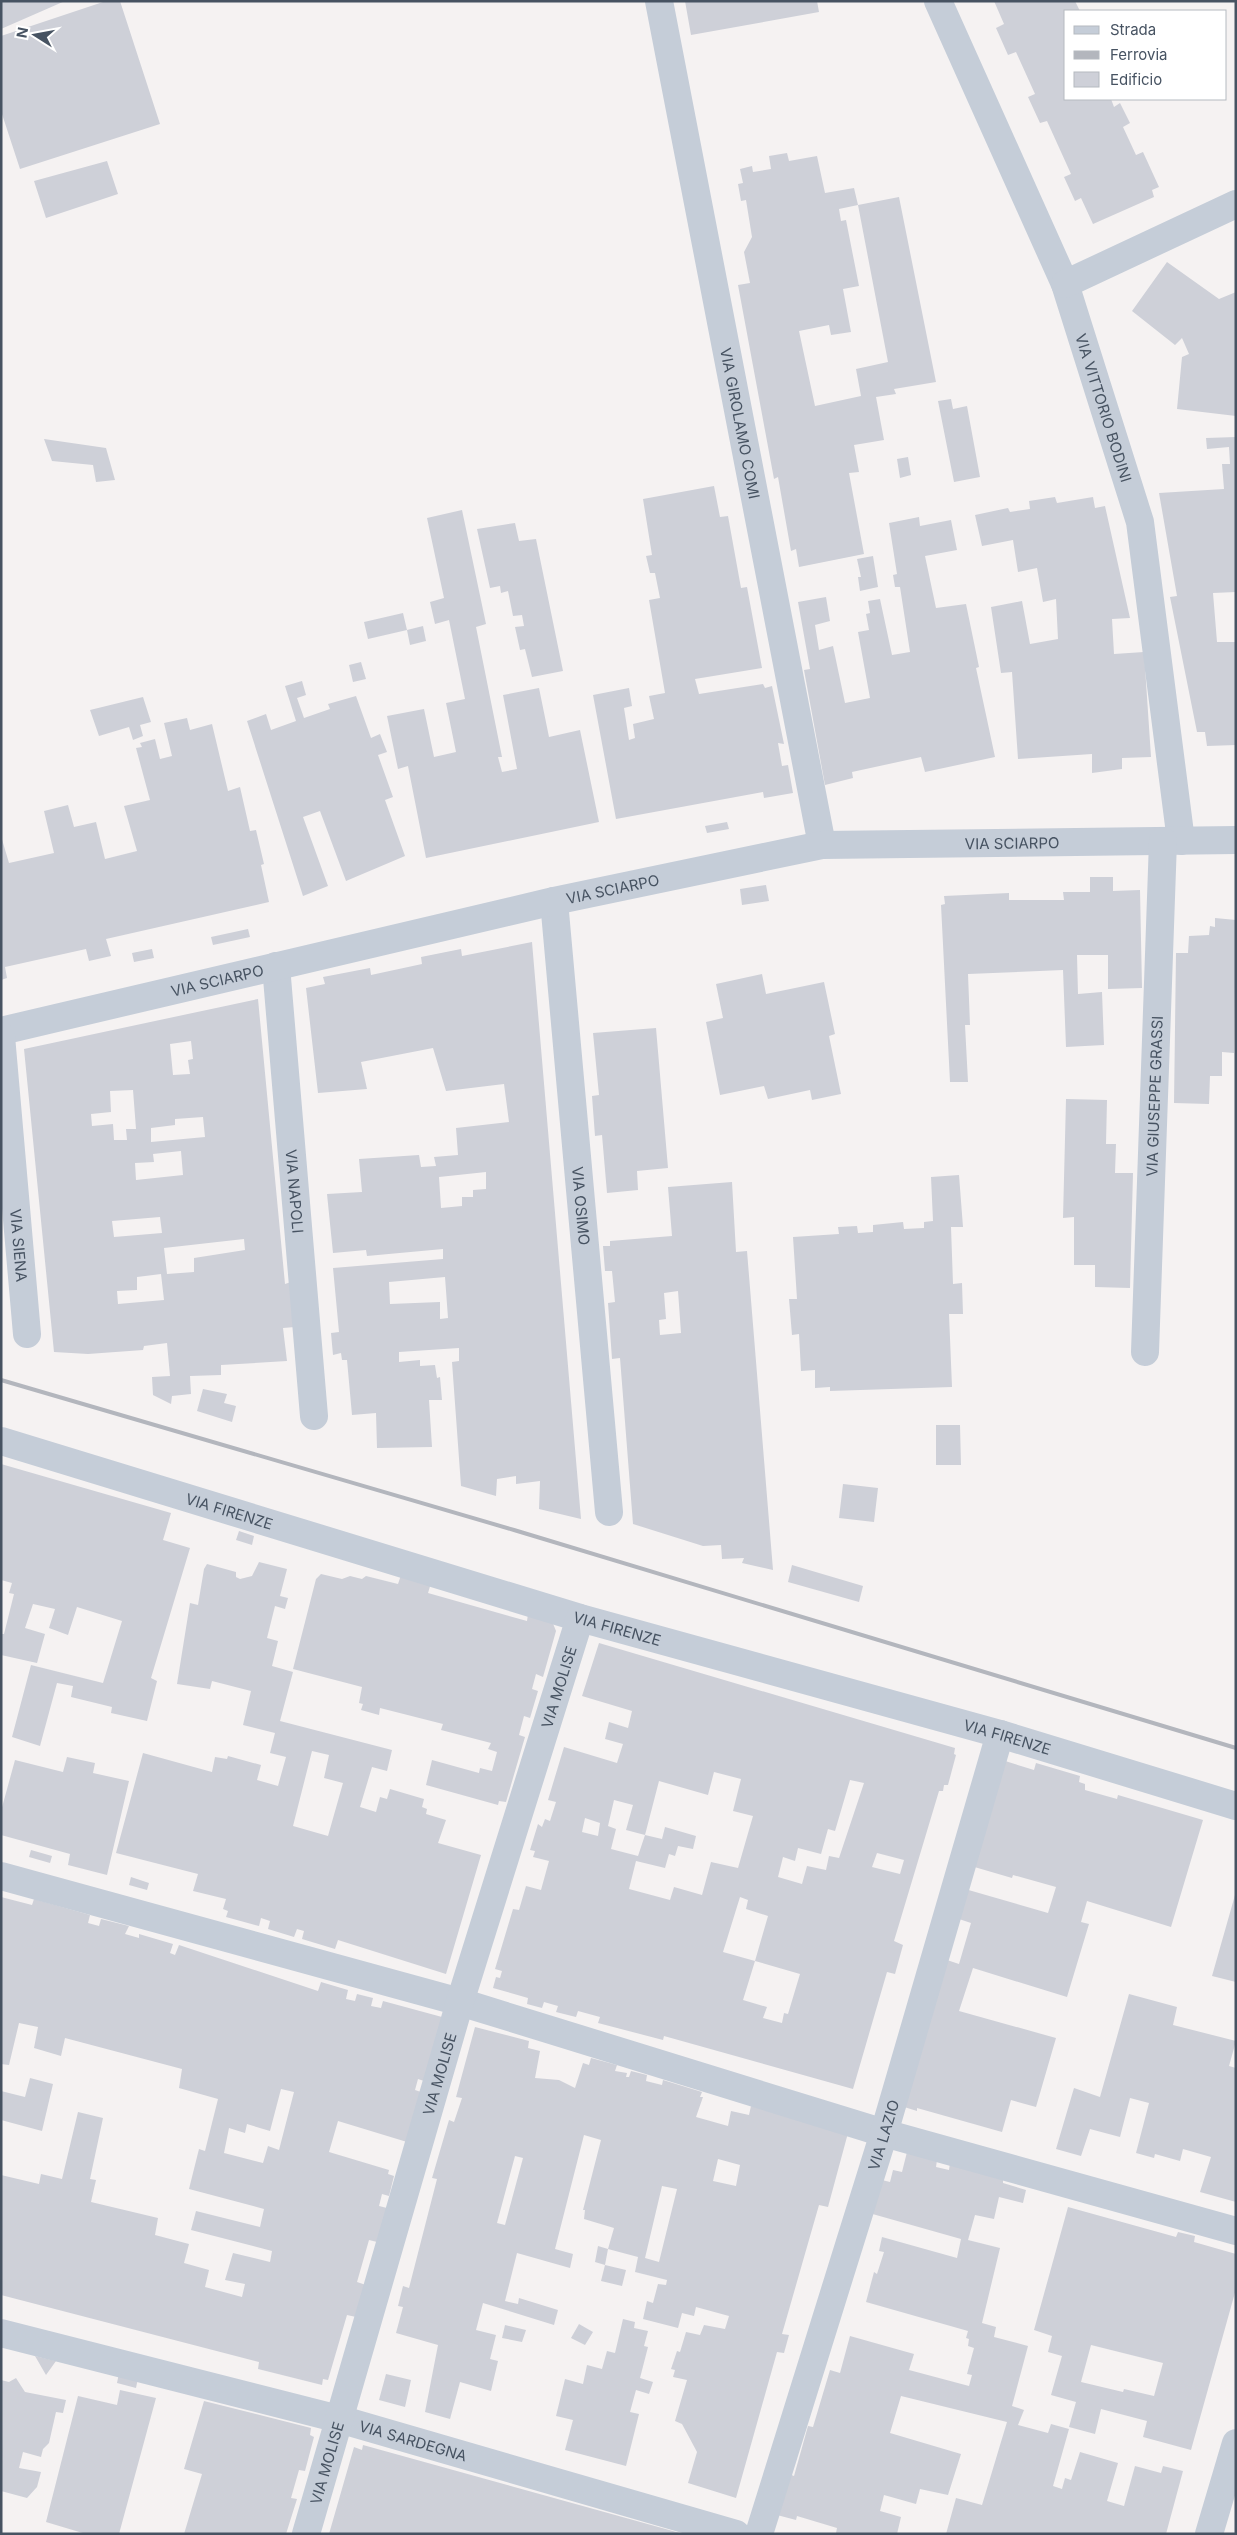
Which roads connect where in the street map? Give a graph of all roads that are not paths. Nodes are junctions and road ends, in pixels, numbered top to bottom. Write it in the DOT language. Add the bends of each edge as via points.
graph roads {
  1 [pos="659,1"];
  2 [pos="938,1"];
  3 [pos="1236,204"];
  4 [pos="1065,284"];
  5 [pos="1236,840"];
  6 [pos="1172,841"];
  7 [pos="822,845"];
  8 [pos="554,901"];
  9 [pos="276,966"];
  10 [pos="1,1030"];
  11 [pos="1,1036"];
  12 [pos="27,1334"];
  13 [pos="1145,1352"];
  14 [pos="314,1416"];
  15 [pos="1,1441"];
  16 [pos="609,1512"];
  17 [pos="580,1618"];
  18 [pos="1000,1734"];
  19 [pos="1236,1806"];
  20 [pos="1,1876"];
  21 [pos="460,2002"];
  22 [pos="884,2133"];
  23 [pos="1236,2231"];
  24 [pos="1,2334"];
  25 [pos="339,2419"];
  26 [pos="1236,2443"];
  27 [pos="306,2534"];
  28 [pos="736,2534"];
  29 [pos="759,2534"];
  30 [pos="1209,2534"];
  1 -- 7 [label="street, VIA GIROLAMO COMI"];
  2 -- 4 [label="street, VIA VITTORIO BODINI"];
  3 -- 4 [label="street"];
  4 -- 6 [label="street, VIA VITTORIO BODINI" via="1140,522"];
  5 -- 6 [label="street, VIA SCIARPO"];
  6 -- 7 [label="street, VIA SCIARPO"];
  6 -- 13 [label="street, VIA GIUSEPPE GRASSI"];
  7 -- 8 [label="street, VIA SCIARPO"];
  8 -- 9 [label="street, VIA SCIARPO"];
  8 -- 16 [label="street, VIA OSIMO"];
  9 -- 10 [label="street, VIA SCIARPO"];
  9 -- 14 [label="street, VIA NAPOLI"];
  11 -- 12 [label="street, VIA SIENA"];
  15 -- 17 [label="street, VIA FIRENZE"];
  17 -- 18 [label="street, VIA FIRENZE"];
  17 -- 21 [label="street, VIA MOLISE"];
  18 -- 19 [label="street, VIA FIRENZE"];
  18 -- 22 [label="street, VIA LAZIO"];
  20 -- 21 [label="street"];
  21 -- 22 [label="street"];
  21 -- 25 [label="street, VIA MOLISE"];
  22 -- 23 [label="street"];
  22 -- 29 [label="street, VIA LAZIO"];
  24 -- 25 [label="street, VIA SARDEGNA"];
  25 -- 27 [label="street, VIA MOLISE"];
  25 -- 28 [label="street, VIA SARDEGNA"];
  26 -- 30 [label="street"];
}
